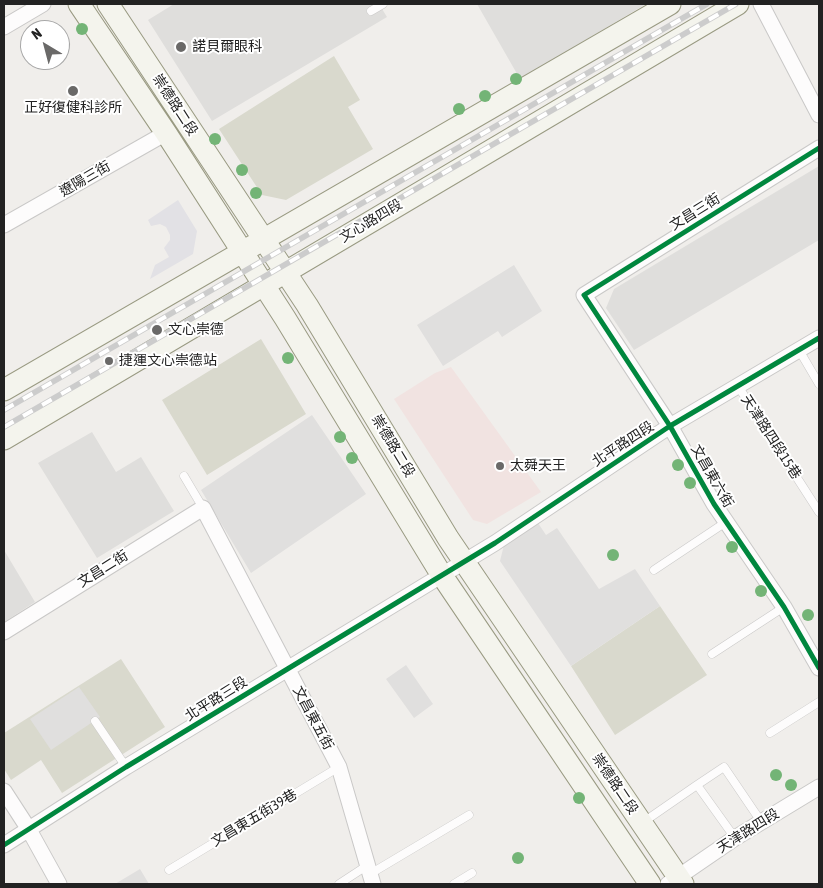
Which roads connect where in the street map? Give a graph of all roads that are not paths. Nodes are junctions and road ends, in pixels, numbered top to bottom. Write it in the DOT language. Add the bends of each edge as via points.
graph roads {
  1 [pos="44,4"];
  2 [pos="79,4"];
  3 [pos="108,4"];
  4 [pos="383,4"];
  5 [pos="670,4"];
  6 [pos="738,4"];
  7 [pos="761,4"];
  8 [pos="372,11"];
  9 [pos="4,27"];
  10 [pos="819,115"];
  11 [pos="166,133"];
  12 [pos="819,148"];
  13 [pos="4,225"];
  14 [pos="264,238"];
  15 [pos="241,251"];
  16 [pos="285,272"];
  17 [pos="262,285"];
  18 [pos="584,295"];
  19 [pos="819,338"];
  20 [pos="799,350"];
  21 [pos="819,384"];
  22 [pos="738,386"];
  23 [pos="4,390"];
  24 [pos="670,426"];
  25 [pos="4,440"];
  26 [pos="785,458"];
  27 [pos="777,463"];
  28 [pos="184,476"];
  29 [pos="203,508"];
  30 [pos="819,512"];
  31 [pos="726,522"];
  32 [pos="464,560"];
  33 [pos="654,570"];
  34 [pos="441,574"];
  35 [pos="784,607"];
  36 [pos="4,632"];
  37 [pos="712,654"];
  38 [pos="819,668"];
  39 [pos="286,669"];
  40 [pos="819,702"];
  41 [pos="95,721"];
  42 [pos="770,733"];
  43 [pos="126,767"];
  44 [pos="339,767"];
  45 [pos="697,785"];
  46 [pos="819,787"];
  47 [pos="4,791"];
  48 [pos="469,816"];
  49 [pos="642,822"];
  50 [pos="762,823"];
  51 [pos="28,828"];
  52 [pos="735,838"];
  53 [pos="4,845"];
  54 [pos="169,870"];
  55 [pos="472,873"];
  56 [pos="371,874"];
  57 [pos="677,882"];
  58 [pos="59,884"];
  59 [pos="339,884"];
  60 [pos="454,884"];
  61 [pos="650,884"];
  1 -- 9 [label="street"];
  2 -- 11 [label="main road, 崇德路二段"];
  3 -- 14 [label="main road, 崇德路二段"];
  4 -- 8 [label="lane"];
  5 -- 14 [label="main road"];
  6 -- 16 [label="main road, 文心路四段"];
  7 -- 10 [label="street"];
  11 -- 13 [label="street, 遼陽三街"];
  11 -- 15 [label="main road, 崇德路二段"];
  12 -- 18 [label="street, 文昌三街"];
  14 -- 15 [label="main road"];
  14 -- 16 [label="main road, 崇德路二段"];
  15 -- 17 [label="main road, 崇德路二段"];
  15 -- 23 [label="main road"];
  16 -- 17 [label="main road, 文心路四段"];
  16 -- 32 [label="main road, 崇德路二段"];
  17 -- 25 [label="main road, 文心路四段"];
  17 -- 34 [label="main road, 崇德路二段"];
  18 -- 24 [label="street, 文昌東六街"];
  19 -- 20 [label="street, 北平路四段"];
  20 -- 21 [label="lane"];
  20 -- 22 [label="street, 北平路四段"];
  22 -- 24 [label="street, 北平路四段"];
  22 -- 26 [label="lane, 天津路四段15巷"];
  24 -- 31 [label="street, 文昌東六街" via="721,500"];
  24 -- 32 [label="street, 北平路四段" via="495,543"];
  26 -- 27 [label="lane"];
  26 -- 30 [label="lane, 天津路四段15巷"];
  28 -- 29 [label="lane"];
  29 -- 36 [label="street, 文昌二街"];
  29 -- 39 [label="street, 文昌東五街"];
  31 -- 33 [label="lane"];
  31 -- 35 [label="street, 文昌東六街"];
  32 -- 34 [label="street, 北平路四段"];
  32 -- 49 [label="main road, 崇德路二段"];
  34 -- 39 [label="street, 北平路三段"];
  34 -- 61 [label="main road, 崇德路二段"];
  35 -- 37 [label="lane"];
  35 -- 38 [label="street, 文昌東六街"];
  39 -- 43 [label="street, 北平路三段"];
  39 -- 44 [label="street, 文昌東五街"];
  40 -- 42 [label="lane"];
  41 -- 43 [label="lane"];
  43 -- 51 [label="street, 北平路三段"];
  44 -- 54 [label="lane, 文昌東五街39巷"];
  44 -- 56 [label="street, 文昌東五街"];
  45 -- 49 [label="lane"];
  45 -- 50 [label="lane" via="724,766"];
  45 -- 52 [label="lane"];
  46 -- 50 [label="street, 天津路四段"];
  47 -- 51 [label="street"];
  48 -- 56 [label="lane"];
  49 -- 57 [label="main road, 崇德路二段"];
  50 -- 52 [label="street, 天津路四段"];
  51 -- 53 [label="street, 北平路三段"];
  51 -- 58 [label="street"];
  52 -- 57 [label="street, 天津路四段"];
  55 -- 60 [label="lane"];
  56 -- 59 [label="lane"];
}
